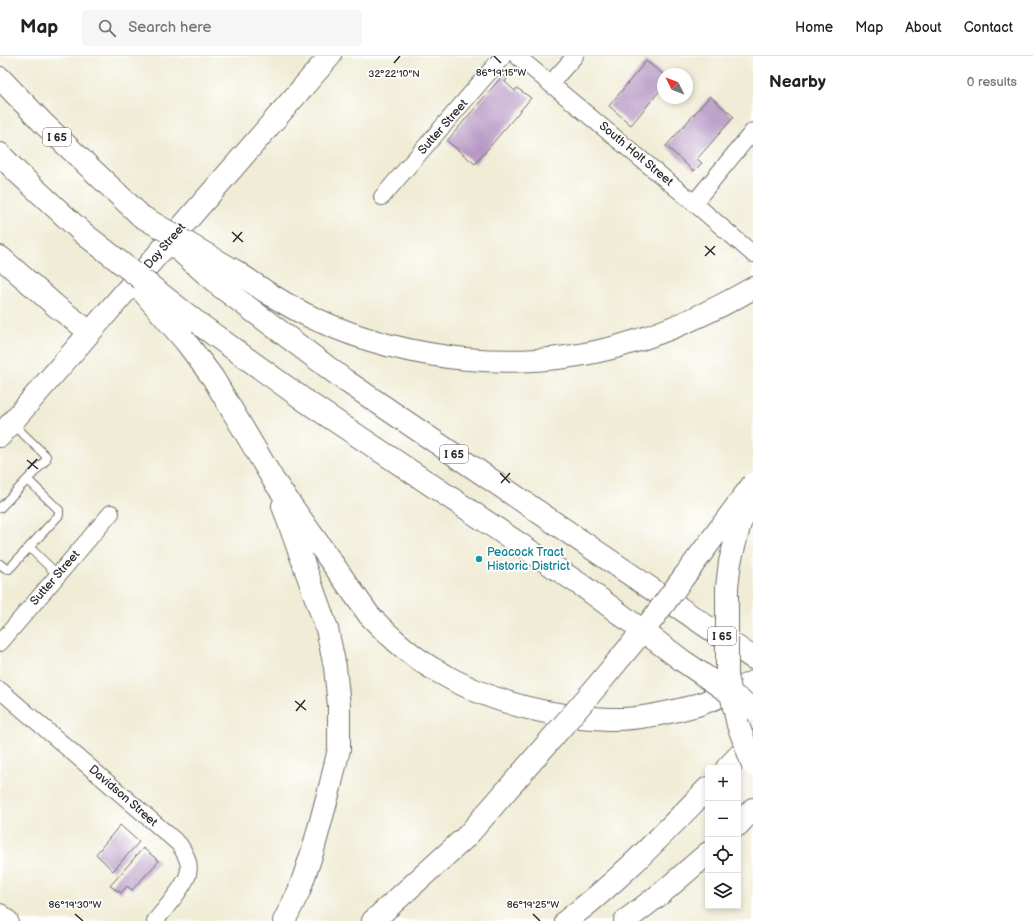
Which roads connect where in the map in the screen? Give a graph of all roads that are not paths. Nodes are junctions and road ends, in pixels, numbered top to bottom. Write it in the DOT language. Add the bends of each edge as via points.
graph roads {
  1 [pos="330,56"];
  2 [pos="503,56"];
  3 [pos="517,56"];
  4 [pos="575,56"];
  5 [pos="0,78"];
  6 [pos="550,84"];
  7 [pos="753,131"];
  8 [pos="0,154"];
  9 [pos="382,197"];
  10 [pos="694,203"];
  11 [pos="753,254"];
  12 [pos="110,255"];
  13 [pos="0,257"];
  14 [pos="228,279"];
  15 [pos="753,288"];
  16 [pos="90,332"];
  17 [pos="6,429"];
  18 [pos="28,480"];
  19 [pos="274,481"];
  20 [pos="753,484"];
  21 [pos="753,501"];
  22 [pos="0,508"];
  23 [pos="111,514"];
  24 [pos="29,547"];
  25 [pos="0,564"];
  26 [pos="58,575"];
  27 [pos="0,643"];
  28 [pos="753,658"];
  29 [pos="753,682"];
  30 [pos="0,690"];
  31 [pos="753,709"];
  32 [pos="753,741"];
  33 [pos="730,765"];
  34 [pos="753,765"];
  35 [pos="705,791"];
  36 [pos="753,809"];
  37 [pos="741,822"];
  38 [pos="705,856"];
  39 [pos="0,915"];
  40 [pos="7,921"];
  41 [pos="155,921"];
  42 [pos="284,921"];
  43 [pos="373,921"];
  44 [pos="566,921"];
  45 [pos="625,921"];
  1 -- 16 [label="main road, Day Street"];
  2 -- 9 [label="street, Sutter Street"];
  3 -- 6 [label="street, South Holt Street"];
  4 -- 6 [label="street"];
  5 -- 14 [label="main road, I 65, bridge" via="45,125 141,216"];
  6 -- 10 [label="street, South Holt Street"];
  7 -- 10 [label="street"];
  8 -- 12 [label="main road, bridge"];
  10 -- 11 [label="street, South Holt Street"];
  12 -- 19 [label="main road, bridge" via="186,342 212,378"];
  12 -- 31 [label="main road, bridge" via="195,321 308,402 584,587 683,661"];
  13 -- 16 [label="main road"];
  14 -- 15 [label="main road" via="366,339 393,347 457,358 500,360 564,356 622,345 706,314"];
  14 -- 28 [label="main road, I 65" via="346,381"];
  16 -- 17 [label="main road, Day Street"];
  17 -- 18 [label="lane" via="46,456 46,460"];
  18 -- 22 [label="lane"];
  18 -- 24 [label="lane" via="59,510 59,515"];
  19 -- 29 [label="main road" via="369,616 412,655 468,688 504,702 564,715 611,719 658,714 695,706"];
  19 -- 42 [label="main road" via="327,629 335,666 339,706 339,750 327,800 299,891"];
  20 -- 43 [label="main road, bridge" via="651,620 467,836"];
  21 -- 34 [label="main road, bridge" via="740,523 730,562 727,587 727,676 738,725"];
  23 -- 26 [label="street, Sutter Street"];
  24 -- 25 [label="lane" via="9,569"];
  24 -- 26 [label="lane"];
  26 -- 27 [label="street, Sutter Street"];
  30 -- 41 [label="street, Davidson Street" via="179,844 186,856 188,874"];
  32 -- 33 [label="main road"];
  35 -- 44 [label="main road" via="647,850"];
  36 -- 37 [label="main road"];
  38 -- 45 [label="main road"];
  39 -- 40 [label="main road"];
}
